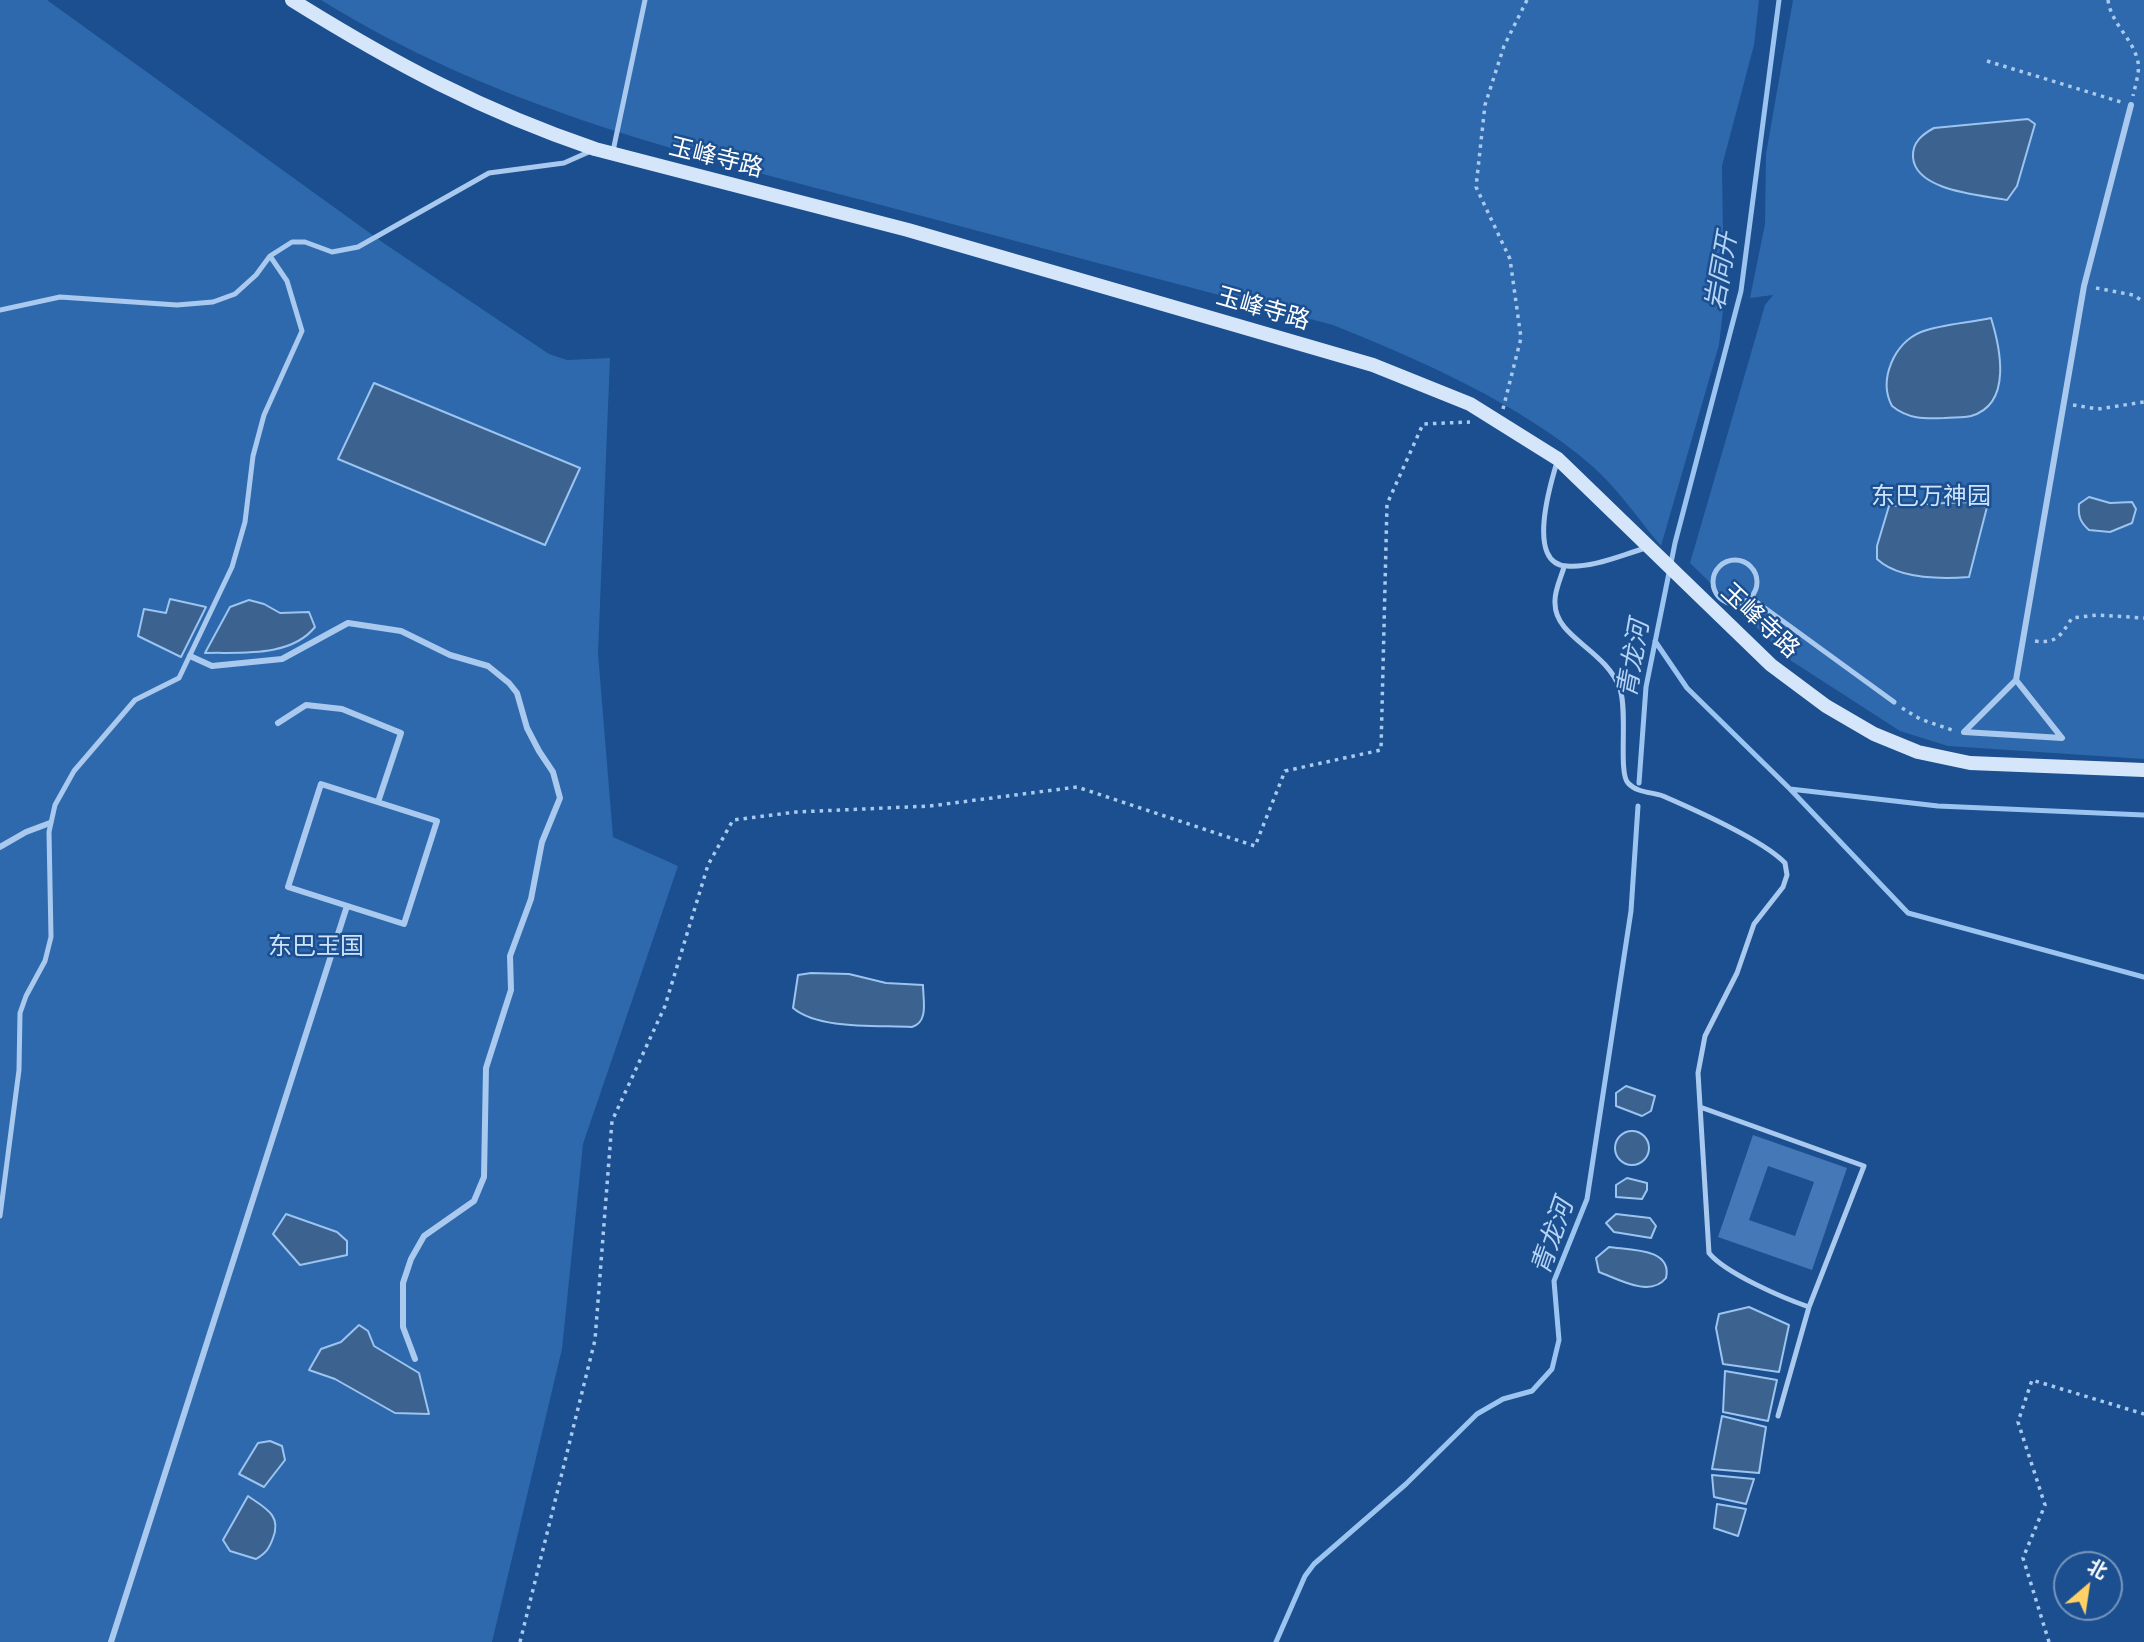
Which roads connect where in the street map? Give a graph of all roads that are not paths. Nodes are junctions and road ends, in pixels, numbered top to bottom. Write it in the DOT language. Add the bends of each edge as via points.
graph roads {
  1 [pos="292,0"];
  2 [pos="645,0"];
  3 [pos="2131,105"];
  4 [pos="595,149"];
  5 [pos="612,154"];
  6 [pos="270,257"];
  7 [pos="0,310"];
  8 [pos="1558,459"];
  9 [pos="1651,551"];
  10 [pos="1564,567"];
  11 [pos="1751,597"];
  12 [pos="1714,601"];
  13 [pos="190,656"];
  14 [pos="2015,680"];
  15 [pos="1894,702"];
  16 [pos="278,723"];
  17 [pos="2144,771"];
  18 [pos="378,802"];
  19 [pos="50,823"];
  20 [pos="0,847"];
  21 [pos="347,906"];
  22 [pos="1700,1107"];
  23 [pos="0,1216"];
  24 [pos="1809,1307"];
  25 [pos="415,1359"];
  26 [pos="1778,1416"];
  27 [pos="111,1642"];
  1 -- 4 [label="main road, 玉峰寺路" via="451,92"];
  2 -- 5 [label="lane"];
  3 -- 14 [label="street" via="2084,286"];
  4 -- 5 [label="main road, 玉峰寺路"];
  4 -- 6 [label="lane" via="564,163 489,173 358,247 332,252 292,242"];
  5 -- 8 [label="main road, 玉峰寺路" via="908,230 1373,365 1438,389 1500,421"];
  6 -- 7 [label="lane" via="235,294 213,302 177,305 60,297"];
  6 -- 13 [label="lane" via="287,281 302,331 264,415 232,567"];
  8 -- 9 [label="main road, 玉峰寺路"];
  8 -- 10 [label="lane" via="1548,491 1544,538 1546,552"];
  9 -- 10 [label="lane"];
  9 -- 12 [label="main road, 玉峰寺路"];
  10 -- 22 [label="lane" via="1554,600 1556,612 1560,625 1614,673 1624,701 1622,774 1629,784 1719,824 1777,854 1785,863 1783,887 1754,924 1737,973 1705,1036 1698,1073"];
  11 -- 12 [label="lane" via="1735,604"];
  11 -- 12 [label="lane" via="1757,584 1755,573 1747,563 1733,560 1714,573"];
  11 -- 15 [label="lane"];
  12 -- 17 [label="main road, 玉峰寺路" via="1748,645 1796,685 1900,745 1970,763"];
  13 -- 19 [label="lane" via="179,678 135,700 83,759"];
  13 -- 25 [label="street" via="212,666 282,659 348,623 401,632 450,655 488,666 509,683 533,740 554,772 560,798 542,842 531,900 510,956 511,990 486,1068 484,1177 474,1201 424,1236 403,1283 402,1327"];
  14 -- 14 [label="street" via="2062,738 1964,732"];
  16 -- 18 [label="street" via="306,705 342,709 401,733"];
  18 -- 21 [label="street" via="437,821 404,924"];
  18 -- 21 [label="street" via="321,784 288,887"];
  19 -- 20 [label="street"];
  19 -- 23 [label="lane" via="51,937 45,961 20,1013 19,1070"];
  21 -- 27 [label="street"];
  22 -- 24 [label="lane" via="1709,1253 1717,1263"];
  22 -- 24 [label="lane" via="1864,1166"];
  24 -- 26 [label="lane"];
}
